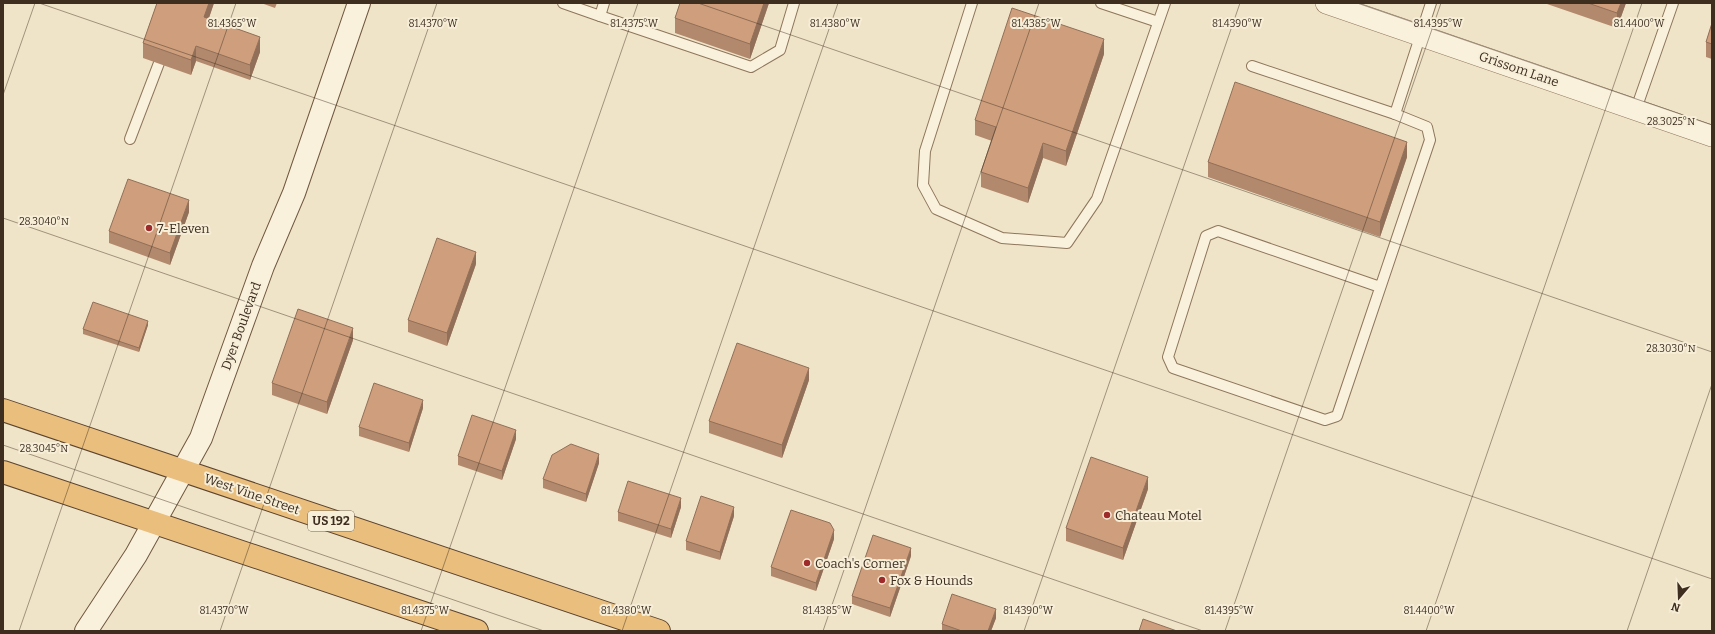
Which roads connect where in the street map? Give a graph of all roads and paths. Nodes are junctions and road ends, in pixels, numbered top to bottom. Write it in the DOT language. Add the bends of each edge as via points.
graph roads {
  1 [pos="359,3"];
  2 [pos="563,3"];
  3 [pos="604,3"];
  4 [pos="794,3"];
  5 [pos="972,3"];
  6 [pos="1101,3"];
  7 [pos="1165,3"];
  8 [pos="1326,3"];
  9 [pos="1431,3"];
  10 [pos="1674,3"];
  11 [pos="600,16"];
  12 [pos="1158,22"];
  13 [pos="1421,35"];
  14 [pos="159,64"];
  15 [pos="1252,66"];
  16 [pos="1636,109"];
  17 [pos="1395,114"];
  18 [pos="1712,136"];
  19 [pos="130,138"];
  20 [pos="1380,287"];
  21 [pos="3,410"];
  22 [pos="183,471"];
  23 [pos="3,472"];
  24 [pos="154,522"];
  25 [pos="86,631"];
  26 [pos="477,631"];
  27 [pos="659,631"];
  1 -- 22 [label="main road, Dyer Boulevard" via="294,193 263,266 201,438"];
  2 -- 11 [label="lane"];
  3 -- 11 [label="lane"];
  4 -- 11 [label="lane" via="780,50 751,67"];
  5 -- 12 [label="lane" via="925,151 923,185 936,209 1002,238 1067,243 1097,199"];
  6 -- 12 [label="lane"];
  7 -- 12 [label="lane"];
  8 -- 13 [label="street, Grissom Lane"];
  9 -- 13 [label="lane"];
  10 -- 16 [label="lane"];
  13 -- 16 [label="street, Grissom Lane"];
  13 -- 17 [label="lane"];
  14 -- 19 [label="lane"];
  15 -- 17 [label="lane"];
  16 -- 18 [label="street, Grissom Lane"];
  17 -- 20 [label="lane" via="1427,127 1430,140"];
  20 -- 20 [label="lane" via="1337,416 1325,420 1173,368 1168,357 1206,236 1218,232"];
  21 -- 22 [label="highway, West Vine Street / US 192"];
  22 -- 24 [label="main road, Dyer Boulevard"];
  22 -- 27 [label="highway, West Vine Street / US 192"];
  23 -- 24 [label="highway"];
  24 -- 25 [label="main road, Dyer Boulevard" via="136,555"];
  24 -- 26 [label="highway"];
}
